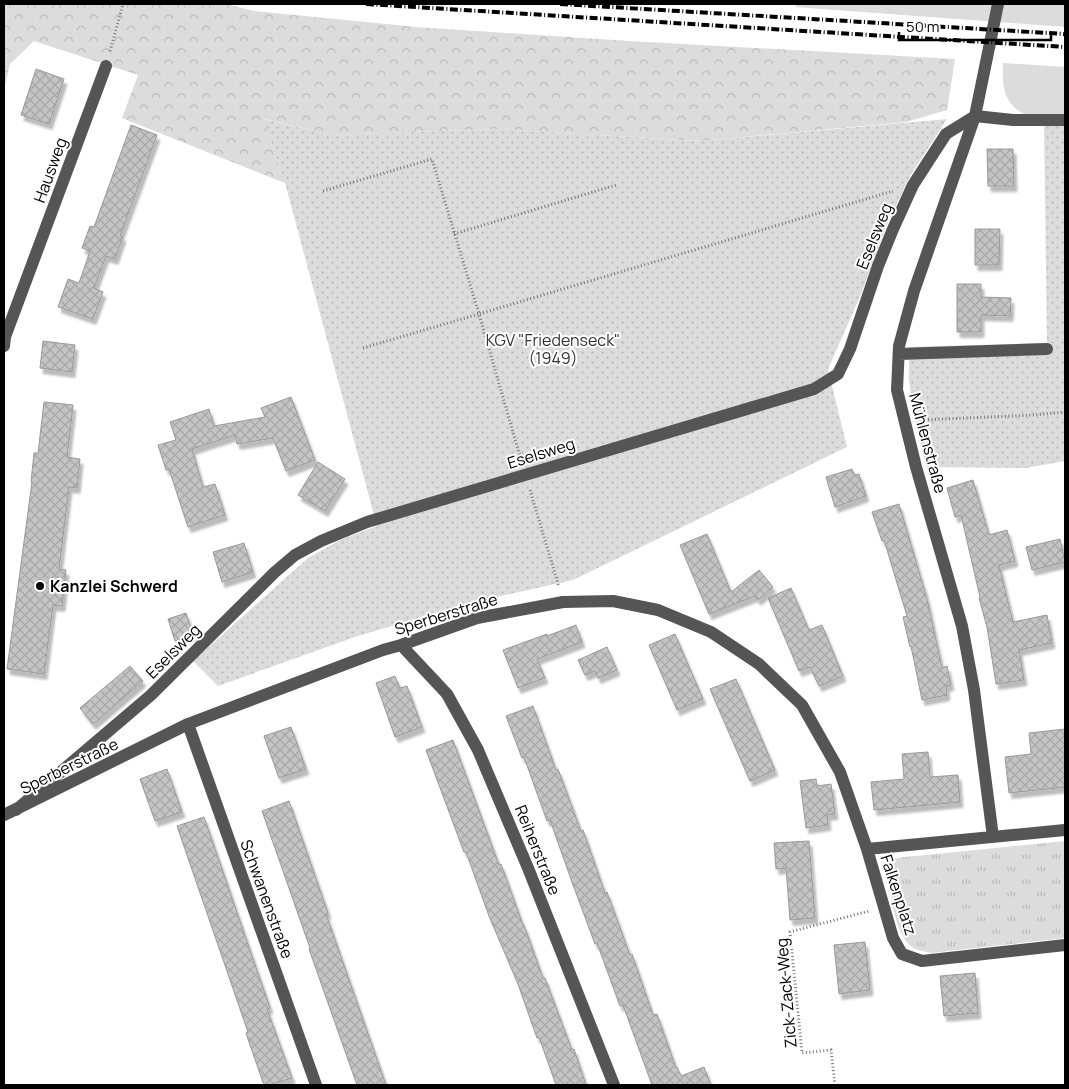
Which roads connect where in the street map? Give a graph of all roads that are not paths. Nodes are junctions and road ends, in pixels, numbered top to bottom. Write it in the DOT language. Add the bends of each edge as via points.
graph roads {
  1 [pos="998,4"];
  2 [pos="106,66"];
  3 [pos="976,116"];
  4 [pos="1065,120"];
  5 [pos="4,346"];
  6 [pos="1047,349"];
  7 [pos="899,354"];
  8 [pos="401,645"];
  9 [pos="188,724"];
  10 [pos="16,810"];
  11 [pos="4,815"];
  12 [pos="1065,830"];
  13 [pos="993,837"];
  14 [pos="867,850"];
  15 [pos="1065,945"];
  16 [pos="316,1085"];
  17 [pos="614,1085"];
  1 -- 3 [label="street, Mühlenstraße"];
  2 -- 5 [label="street, Hausweg" via="8,327"];
  3 -- 4 [label="street"];
  3 -- 7 [label="street, Mühlenstraße" via="914,291"];
  3 -- 10 [label="street, Eselsweg" via="946,134 913,185 878,266 850,350 838,374 814,389 367,522 321,541 295,555 275,572 151,695"];
  6 -- 7 [label="street"];
  7 -- 13 [label="street, Mühlenstraße" via="897,390 962,626 974,690"];
  8 -- 9 [label="street, Sperberstraße"];
  8 -- 14 [label="street, Sperberstraße" via="477,618 563,602 613,601 658,610 711,632 759,664 802,705 840,772"];
  8 -- 17 [label="street, Reiherstraße" via="447,694 478,750"];
  9 -- 10 [label="street, Sperberstraße"];
  9 -- 16 [label="street, Schwanenstraße"];
  10 -- 11 [label="street, Sperberstraße"];
  12 -- 13 [label="street, Falkenplatz"];
  13 -- 14 [label="street, Falkenplatz"];
  14 -- 15 [label="street, Falkenplatz" via="893,938 902,954 922,961"];
}
